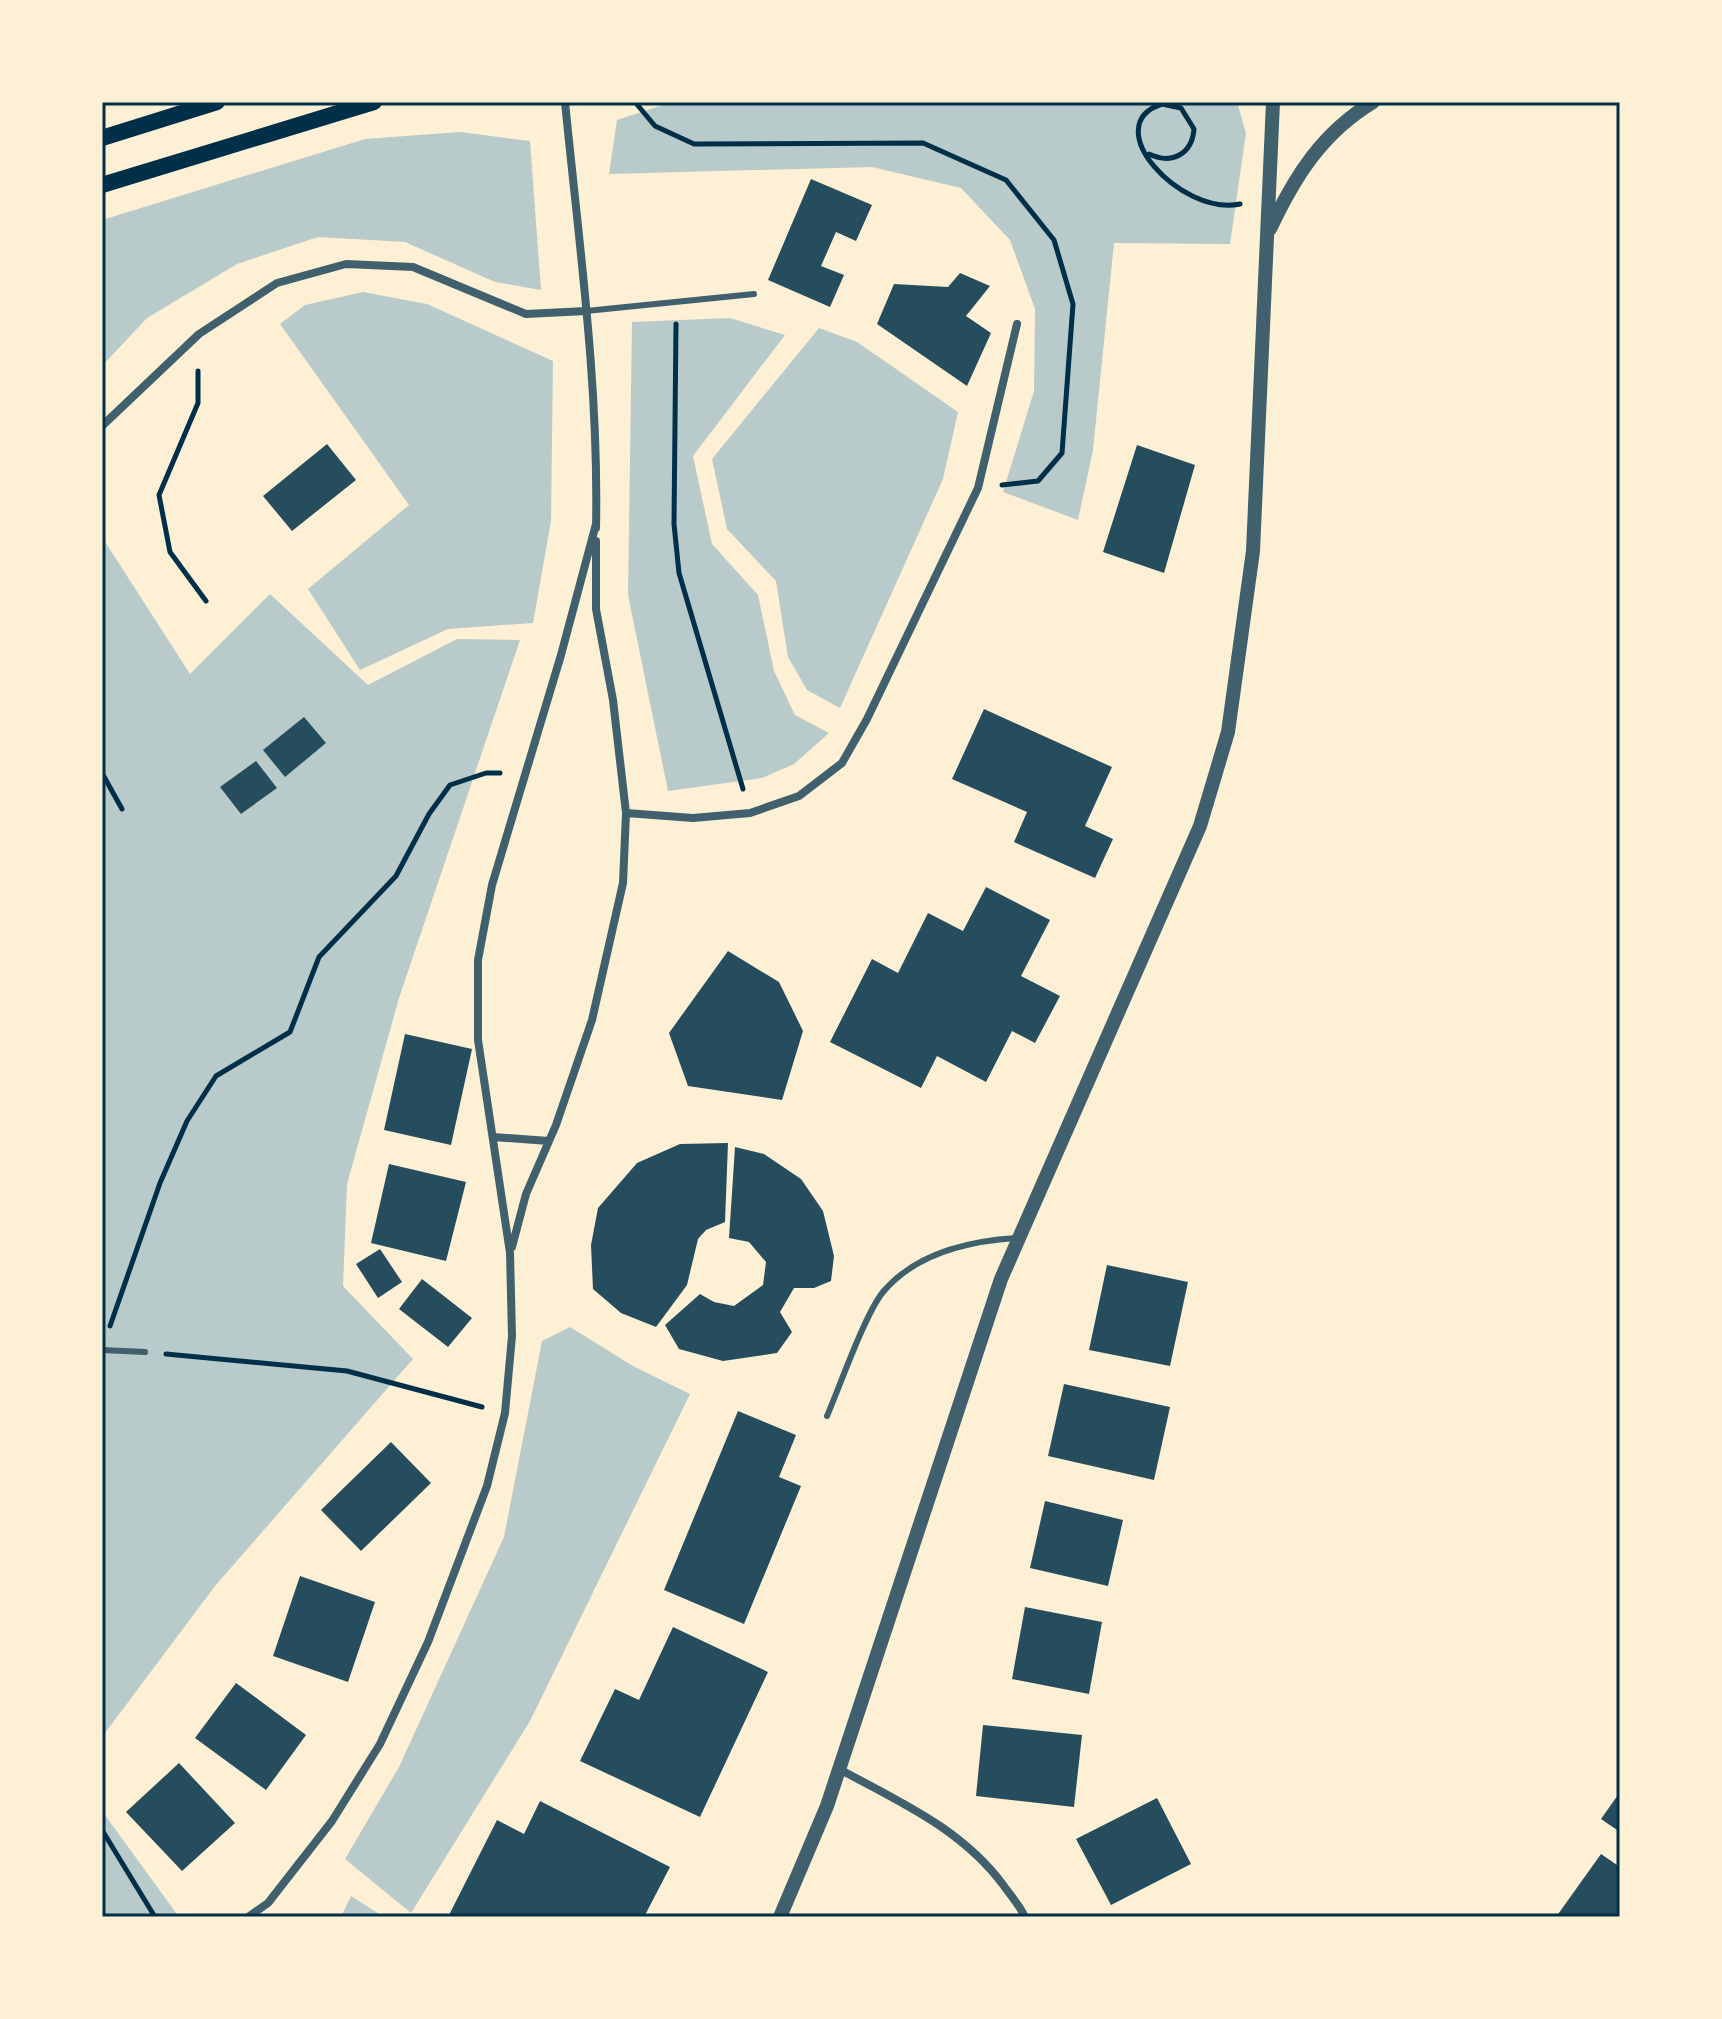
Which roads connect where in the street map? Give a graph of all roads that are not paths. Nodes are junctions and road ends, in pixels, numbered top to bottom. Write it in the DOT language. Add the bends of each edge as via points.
graph roads {
  1 [pos="217,102"];
  2 [pos="374,102"];
  3 [pos="565,102"];
  4 [pos="1273,102"];
  5 [pos="1373,102"];
  6 [pos="102,138"];
  7 [pos="102,185"];
  8 [pos="1266,237"];
  9 [pos="754,294"];
  10 [pos="586,311"];
  11 [pos="1017,324"];
  12 [pos="102,426"];
  13 [pos="596,524"];
  14 [pos="626,813"];
  15 [pos="493,1137"];
  16 [pos="549,1141"];
  17 [pos="1019,1238"];
  18 [pos="510,1253"];
  19 [pos="102,1350"];
  20 [pos="145,1352"];
  21 [pos="827,1416"];
  22 [pos="839,1769"];
  23 [pos="248,1917"];
  24 [pos="780,1917"];
  25 [pos="1025,1917"];
  1 -- 6 [label="main road"];
  2 -- 7 [label="main road"];
  3 -- 10 [label="street"];
  4 -- 8 [label="street"];
  5 -- 8 [label="street" via="1324,138 1289,188"];
  8 -- 17 [label="street" via="1253,551 1228,732 1200,826"];
  9 -- 10 [label="lane"];
  10 -- 12 [label="street" via="526,314 413,267 346,264 277,283 199,334"];
  10 -- 13 [label="street" via="597,449"];
  11 -- 14 [label="street" via="978,488 842,763 799,796 750,813 693,818"];
  13 -- 14 [label="street" via="596,609"];
  13 -- 15 [label="street" via="492,885 478,960 478,1040"];
  14 -- 16 [label="street" via="623,883 609,958"];
  15 -- 16 [label="street"];
  15 -- 18 [label="street"];
  16 -- 18 [label="street" via="526,1194"];
  17 -- 21 [label="lane" via="976,1240 906,1269 881,1294"];
  17 -- 22 [label="street" via="982,1334"];
  18 -- 23 [label="street" via="512,1336 505,1413 487,1486 434,1628 380,1744 332,1821 268,1903"];
  19 -- 20 [label="lane"];
  22 -- 24 [label="street"];
  22 -- 25 [label="street" via="936,1822 969,1847"];
}
